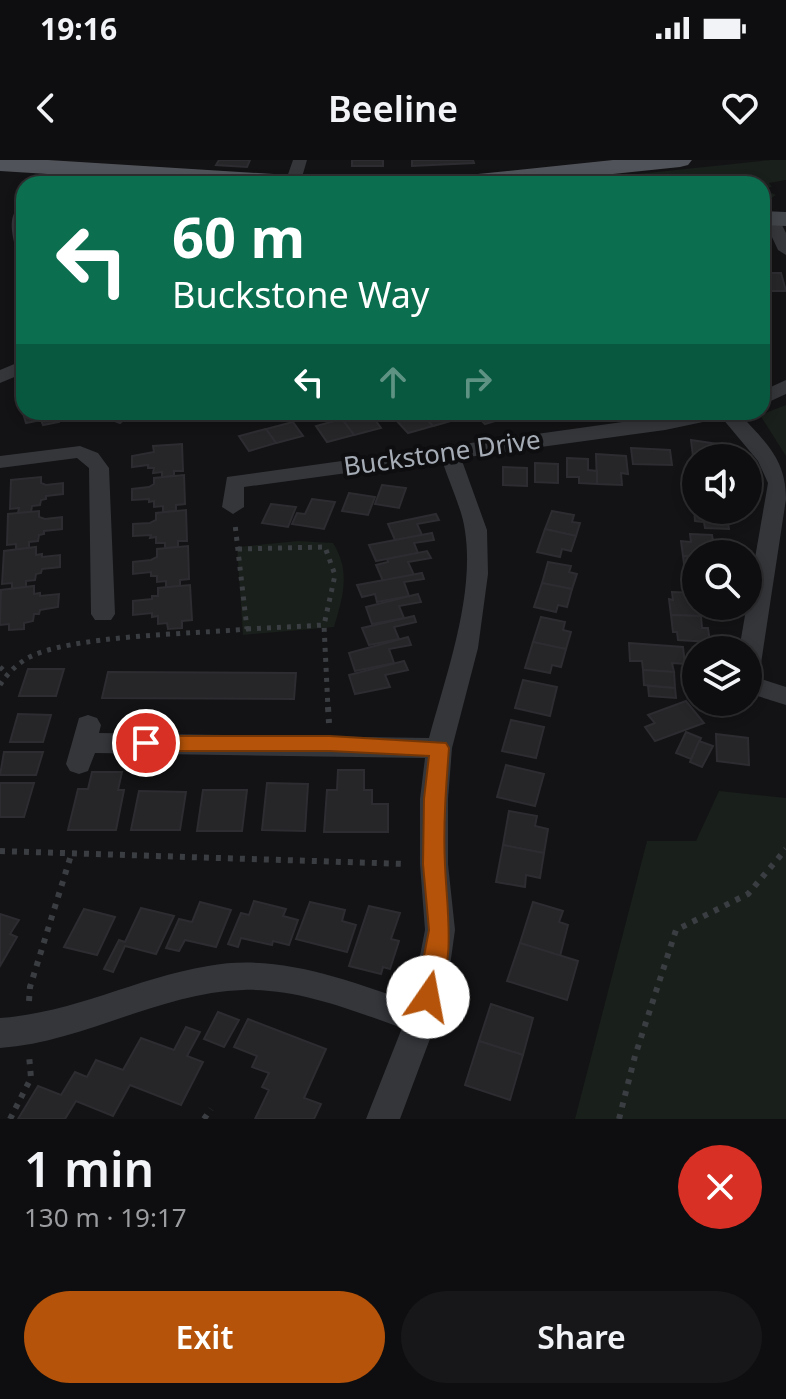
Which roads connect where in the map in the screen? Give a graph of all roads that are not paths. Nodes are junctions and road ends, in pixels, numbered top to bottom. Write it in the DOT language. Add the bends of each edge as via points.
graph roads {
  1 [pos="680,160"];
  2 [pos="0,164"];
  3 [pos="571,166"];
  4 [pos="60,170"];
  5 [pos="168,176"];
  6 [pos="515,176"];
  7 [pos="773,218"];
  8 [pos="786,250"];
  9 [pos="657,420"];
  10 [pos="735,420"];
  11 [pos="449,452"];
  12 [pos="0,462"];
  13 [pos="233,507"];
  14 [pos="103,614"];
  15 [pos="753,636"];
  16 [pos="762,688"];
  17 [pos="786,696"];
  18 [pos="84,744"];
  19 [pos="439,748"];
  20 [pos="421,1020"];
  21 [pos="14,1033"];
  22 [pos="383,1119"];
  1 -- 3 [label="main road"];
  2 -- 4 [label="main road"];
  3 -- 6 [label="main road"];
  4 -- 5 [label="main road"];
  7 -- 8 [label="street"];
  9 -- 11 [label="street, Buckstone Drive"];
  10 -- 15 [label="street" via="768,459 778,483"];
  11 -- 13 [label="street, Buckstone Drive" via="234,482"];
  11 -- 19 [label="street" via="473,517 478,557 466,648"];
  12 -- 14 [label="street" via="80,452 99,468"];
  16 -- 17 [label="street"];
  18 -- 19 [label="street"];
  19 -- 20 [label="street" via="434,864 440,930"];
  20 -- 21 [label="street" via="262,976 179,986 69,1024"];
  20 -- 22 [label="street"];
}
